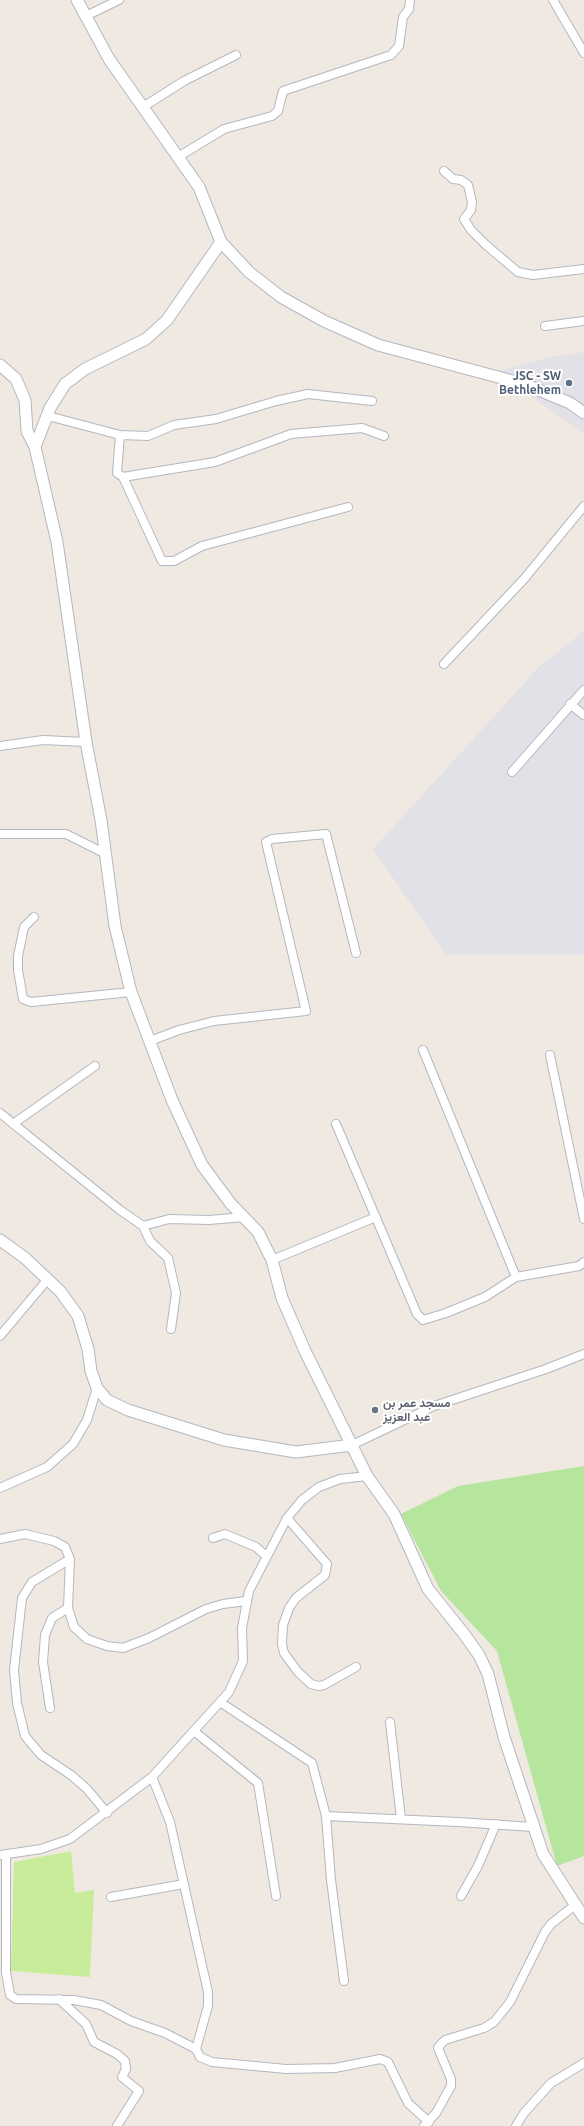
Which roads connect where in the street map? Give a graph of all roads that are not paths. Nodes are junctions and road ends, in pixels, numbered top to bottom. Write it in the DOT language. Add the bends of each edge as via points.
graph roads {
  1 [pos="77,0"];
  2 [pos="119,0"];
  3 [pos="410,0"];
  4 [pos="553,0"];
  5 [pos="86,16"];
  6 [pos="584,53"];
  7 [pos="236,55"];
  8 [pos="143,107"];
  9 [pos="178,157"];
  10 [pos="444,171"];
  11 [pos="220,242"];
  12 [pos="584,269"];
  13 [pos="584,321"];
  14 [pos="546,326"];
  15 [pos="0,365"];
  16 [pos="372,401"];
  17 [pos="584,412"];
  18 [pos="48,416"];
  19 [pos="120,435"];
  20 [pos="384,436"];
  21 [pos="35,447"];
  22 [pos="123,477"];
  23 [pos="584,506"];
  24 [pos="348,507"];
  25 [pos="444,664"];
  26 [pos="584,690"];
  27 [pos="570,704"];
  28 [pos="584,716"];
  29 [pos="86,742"];
  30 [pos="0,746"];
  31 [pos="512,772"];
  32 [pos="0,834"];
  33 [pos="106,854"];
  34 [pos="34,917"];
  35 [pos="356,953"];
  36 [pos="131,992"];
  37 [pos="150,1041"];
  38 [pos="424,1050"];
  39 [pos="550,1055"];
  40 [pos="95,1066"];
  41 [pos="0,1113"];
  42 [pos="13,1124"];
  43 [pos="336,1124"];
  44 [pos="376,1217"];
  45 [pos="244,1218"];
  46 [pos="584,1220"];
  47 [pos="143,1226"];
  48 [pos="0,1240"];
  49 [pos="272,1260"];
  50 [pos="584,1262"];
  51 [pos="516,1276"];
  52 [pos="48,1280"];
  53 [pos="171,1329"];
  54 [pos="0,1336"];
  55 [pos="584,1354"];
  56 [pos="97,1388"];
  57 [pos="352,1445"];
  58 [pos="367,1476"];
  59 [pos="0,1488"];
  60 [pos="287,1518"];
  61 [pos="213,1538"];
  62 [pos="0,1539"];
  63 [pos="266,1556"];
  64 [pos="70,1559"];
  65 [pos="246,1601"];
  66 [pos="68,1608"];
  67 [pos="356,1667"];
  68 [pos="220,1702"];
  69 [pos="50,1708"];
  70 [pos="390,1722"];
  71 [pos="195,1732"];
  72 [pos="152,1777"];
  73 [pos="107,1813"];
  74 [pos="326,1816"];
  75 [pos="401,1819"];
  76 [pos="496,1824"];
  77 [pos="533,1827"];
  78 [pos="3,1855"];
  79 [pos="184,1884"];
  80 [pos="276,1896"];
  81 [pos="461,1896"];
  82 [pos="111,1897"];
  83 [pos="575,1905"];
  84 [pos="584,1918"];
  85 [pos="344,1982"];
  86 [pos="59,1999"];
  87 [pos="196,2049"];
  88 [pos="584,2063"];
  89 [pos="426,2124"];
  90 [pos="117,2126"];
  91 [pos="516,2126"];
  1 -- 5 [label="street"];
  2 -- 5 [label="street"];
  3 -- 9 [label="street" via="409,9 403,17 399,46 391,55 283,91 278,111 272,116 224,129"];
  4 -- 6 [label="street"];
  5 -- 8 [label="street" via="109,59"];
  7 -- 8 [label="street" via="184,81"];
  8 -- 9 [label="street"];
  9 -- 11 [label="street" via="199,187"];
  10 -- 12 [label="street" via="453,179 461,180 468,185 472,202 471,210 464,219 472,230 518,272 533,275"];
  11 -- 17 [label="street" via="249,272 276,292 324,320 378,344 524,384 570,403"];
  11 -- 18 [label="street" via="166,320 146,339 85,369 65,384"];
  13 -- 14 [label="street"];
  15 -- 21 [label="street" via="16,379 22,389 27,431"];
  16 -- 19 [label="street" via="308,394 216,419 174,425 148,436"];
  18 -- 19 [label="street"];
  18 -- 21 [label="street"];
  19 -- 22 [label="street" via="117,473"];
  20 -- 22 [label="street" via="362,428 291,434 215,462"];
  21 -- 29 [label="street" via="57,542"];
  22 -- 24 [label="street" via="162,561 174,562 202,546"];
  23 -- 25 [label="street" via="524,579"];
  26 -- 27 [label="street"];
  27 -- 28 [label="street"];
  27 -- 31 [label="street"];
  29 -- 30 [label="street" via="43,740"];
  29 -- 33 [label="street" via="102,820"];
  32 -- 33 [label="street" via="66,834"];
  33 -- 36 [label="street" via="115,926"];
  34 -- 36 [label="street" via="24,927 18,956 22,999 31,1002"];
  35 -- 37 [label="street" via="326,834 272,838 266,842 306,1011 214,1021"];
  36 -- 37 [label="street"];
  37 -- 45 [label="street" via="172,1100 202,1165"];
  38 -- 51 [label="street"];
  39 -- 46 [label="street"];
  40 -- 42 [label="street"];
  41 -- 42 [label="street"];
  42 -- 47 [label="street"];
  43 -- 44 [label="street"];
  44 -- 49 [label="street"];
  44 -- 51 [label="street" via="417,1314 424,1320 485,1297"];
  45 -- 47 [label="street" via="169,1219"];
  45 -- 49 [label="street" via="258,1232"];
  47 -- 53 [label="street" via="150,1241 168,1258 176,1293"];
  48 -- 52 [label="street" via="25,1258"];
  49 -- 57 [label="street" via="282,1298 305,1352"];
  50 -- 51 [label="street" via="579,1266"];
  52 -- 54 [label="street"];
  52 -- 56 [label="street" via="60,1291 78,1316"];
  55 -- 57 [label="street" via="434,1406"];
  56 -- 57 [label="street" via="107,1400 128,1410 224,1440 296,1452"];
  56 -- 59 [label="street" via="87,1420 73,1444 47,1467"];
  57 -- 58 [label="street"];
  58 -- 60 [label="street" via="340,1479 319,1488 302,1500"];
  58 -- 77 [label="street" via="394,1514 428,1589 479,1655 488,1674 504,1737"];
  60 -- 63 [label="street"];
  60 -- 67 [label="street" via="327,1564 325,1575 296,1598 289,1608 283,1625 284,1653 298,1672 311,1684 319,1686"];
  61 -- 63 [label="street" via="225,1534 256,1547"];
  62 -- 64 [label="street" via="25,1534 39,1536 65,1547"];
  63 -- 65 [label="street"];
  64 -- 66 [label="street"];
  64 -- 73 [label="street" via="32,1582 22,1598 14,1670 17,1703 25,1736 41,1755 87,1789"];
  65 -- 66 [label="street" via="206,1609 122,1648 87,1639 74,1627"];
  65 -- 68 [label="street" via="242,1628 243,1661 229,1692"];
  66 -- 69 [label="street" via="52,1618 45,1635 43,1662"];
  68 -- 71 [label="street"];
  68 -- 74 [label="street" via="312,1763"];
  70 -- 75 [label="street"];
  71 -- 72 [label="street"];
  71 -- 80 [label="street" via="258,1783"];
  72 -- 73 [label="street"];
  72 -- 79 [label="street" via="170,1822"];
  73 -- 78 [label="street" via="70,1839 41,1849"];
  74 -- 75 [label="street"];
  74 -- 85 [label="street"];
  75 -- 76 [label="street"];
  76 -- 77 [label="street"];
  76 -- 81 [label="street" via="478,1866"];
  77 -- 83 [label="street" via="543,1854"];
  78 -- 86 [label="street" via="6,1972 10,1995 16,1999"];
  79 -- 82 [label="street"];
  79 -- 87 [label="street" via="208,1992 208,2006"];
  83 -- 84 [label="street"];
  83 -- 89 [label="street" via="545,1932 510,2002 494,2022 484,2028 446,2040 438,2048 451,2079 451,2086"];
  86 -- 87 [label="street" via="101,2006"];
  86 -- 90 [label="street" via="86,2024 94,2042 125,2061 126,2069 122,2077 139,2091"];
  87 -- 89 [label="street" via="200,2057 212,2062 286,2069 335,2068 380,2058 388,2062 408,2103"];
  88 -- 91 [label="street" via="551,2083 524,2113"];
}
